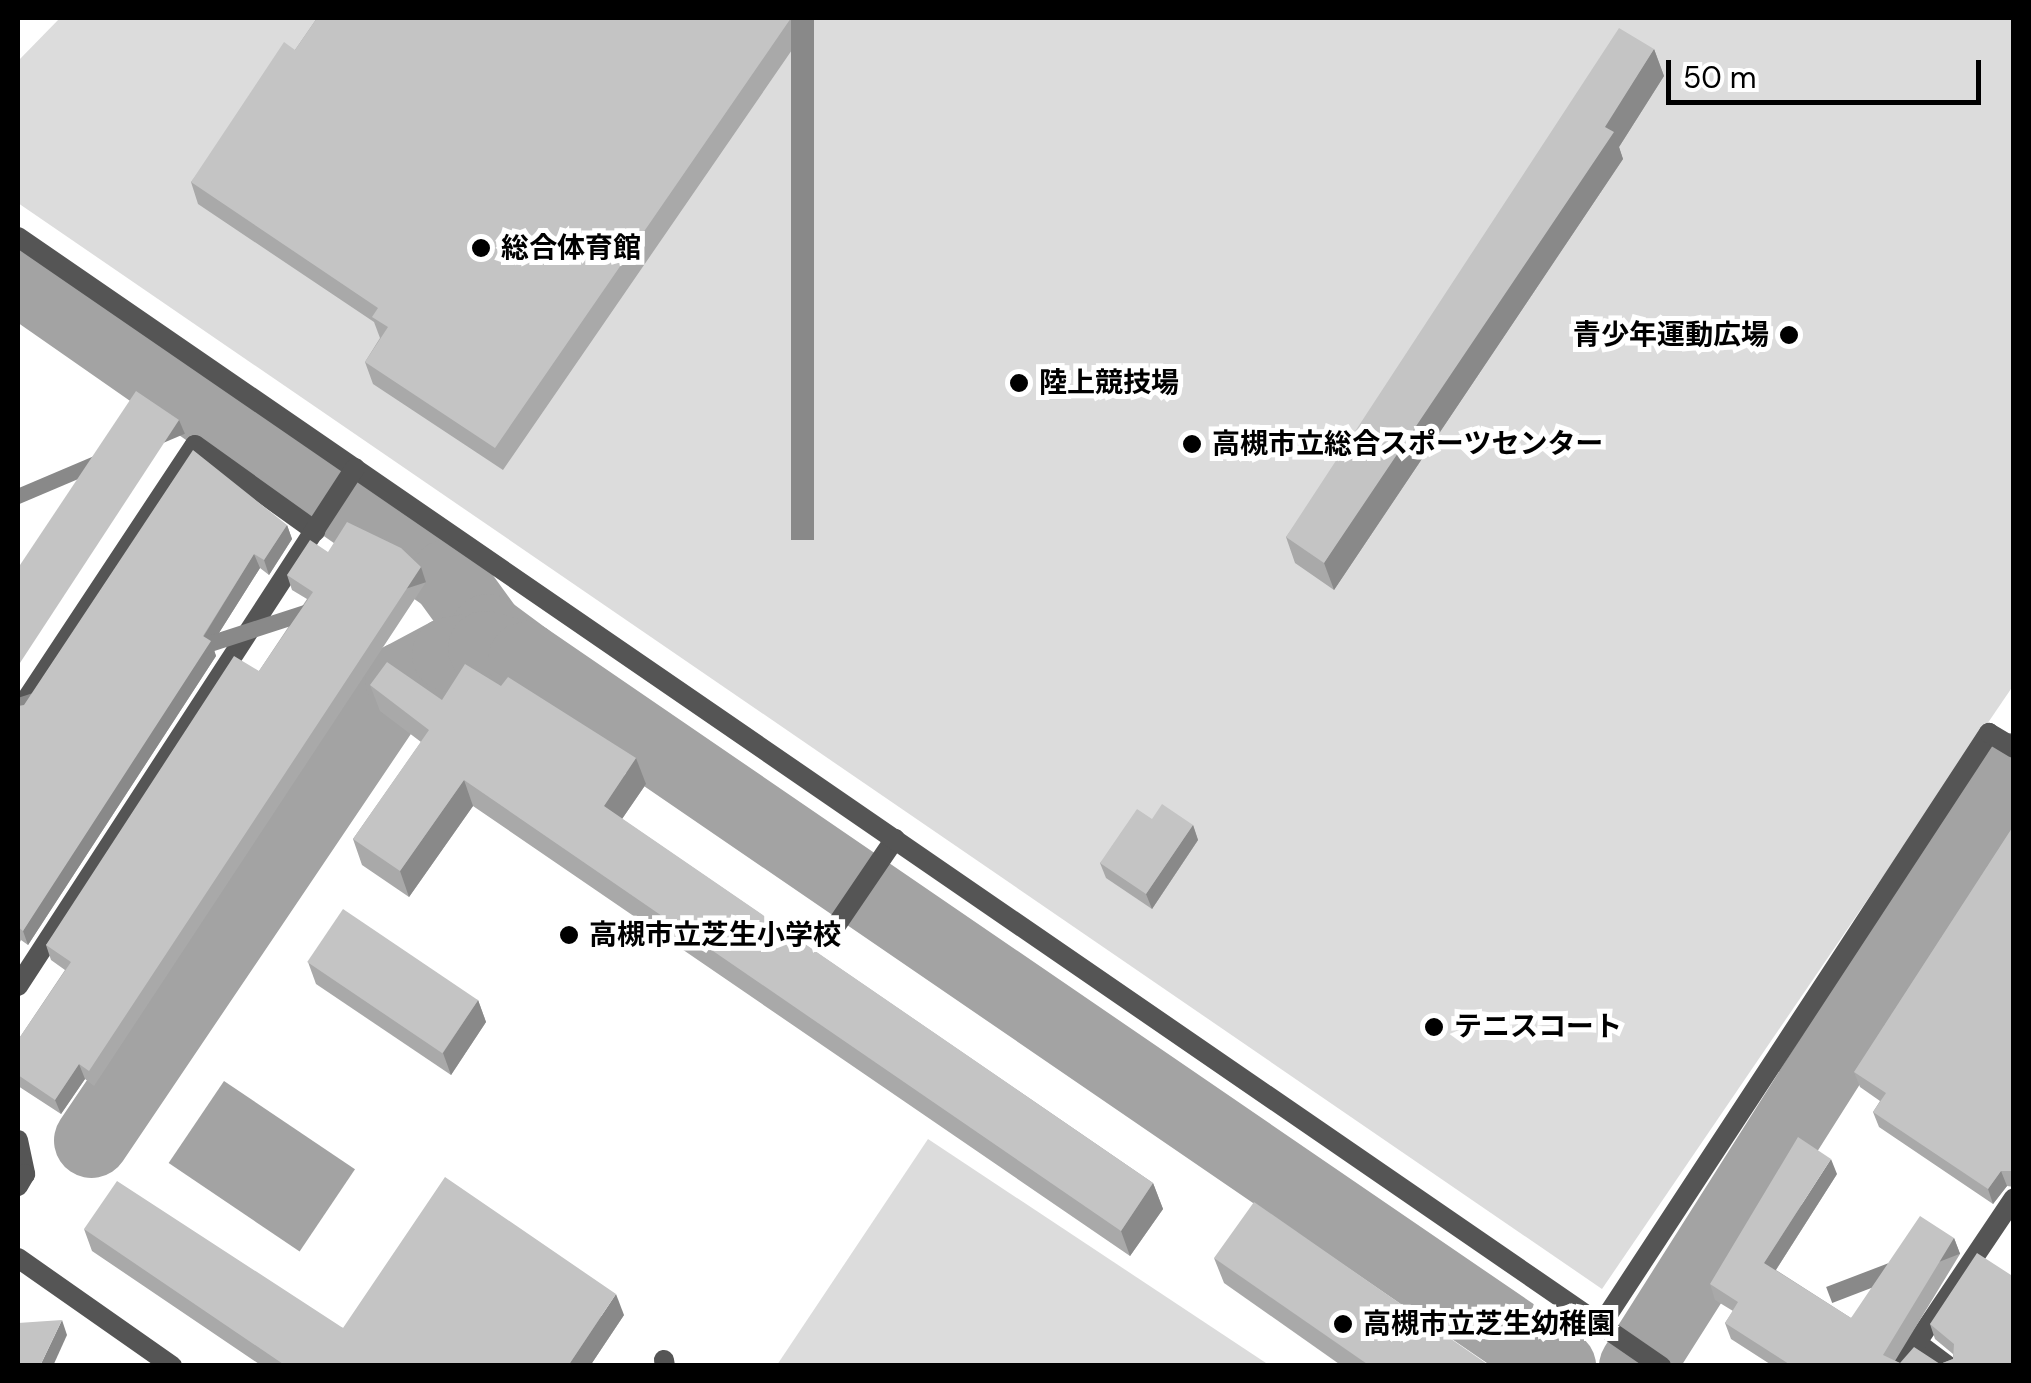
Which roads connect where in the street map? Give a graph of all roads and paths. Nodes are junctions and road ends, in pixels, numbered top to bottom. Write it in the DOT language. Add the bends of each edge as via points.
graph roads {
  1 [pos="18,237"];
  2 [pos="355,468"];
  3 [pos="320,523"];
  4 [pos="18,712"];
  5 [pos="2008,744"];
  6 [pos="895,839"];
  7 [pos="831,933"];
  8 [pos="18,986"];
  9 [pos="18,1140"];
  10 [pos="18,1186"];
  11 [pos="2011,1207"];
  12 [pos="18,1258"];
  13 [pos="1601,1325"];
  14 [pos="1916,1342"];
  15 [pos="172,1366"];
  16 [pos="1661,1366"];
  17 [pos="1901,1366"];
  18 [pos="1948,1366"];
  1 -- 2 [label="street"];
  2 -- 3 [label="street"];
  2 -- 6 [label="street"];
  3 -- 4 [label="street" via="194,445"];
  3 -- 8 [label="street"];
  5 -- 13 [label="street" via="1990,733"];
  6 -- 7 [label="street"];
  6 -- 13 [label="street"];
  9 -- 10 [label="street" via="26,1174"];
  11 -- 14 [label="street"];
  12 -- 15 [label="street"];
  13 -- 16 [label="street"];
  14 -- 17 [label="street"];
  14 -- 18 [label="street"];
}
